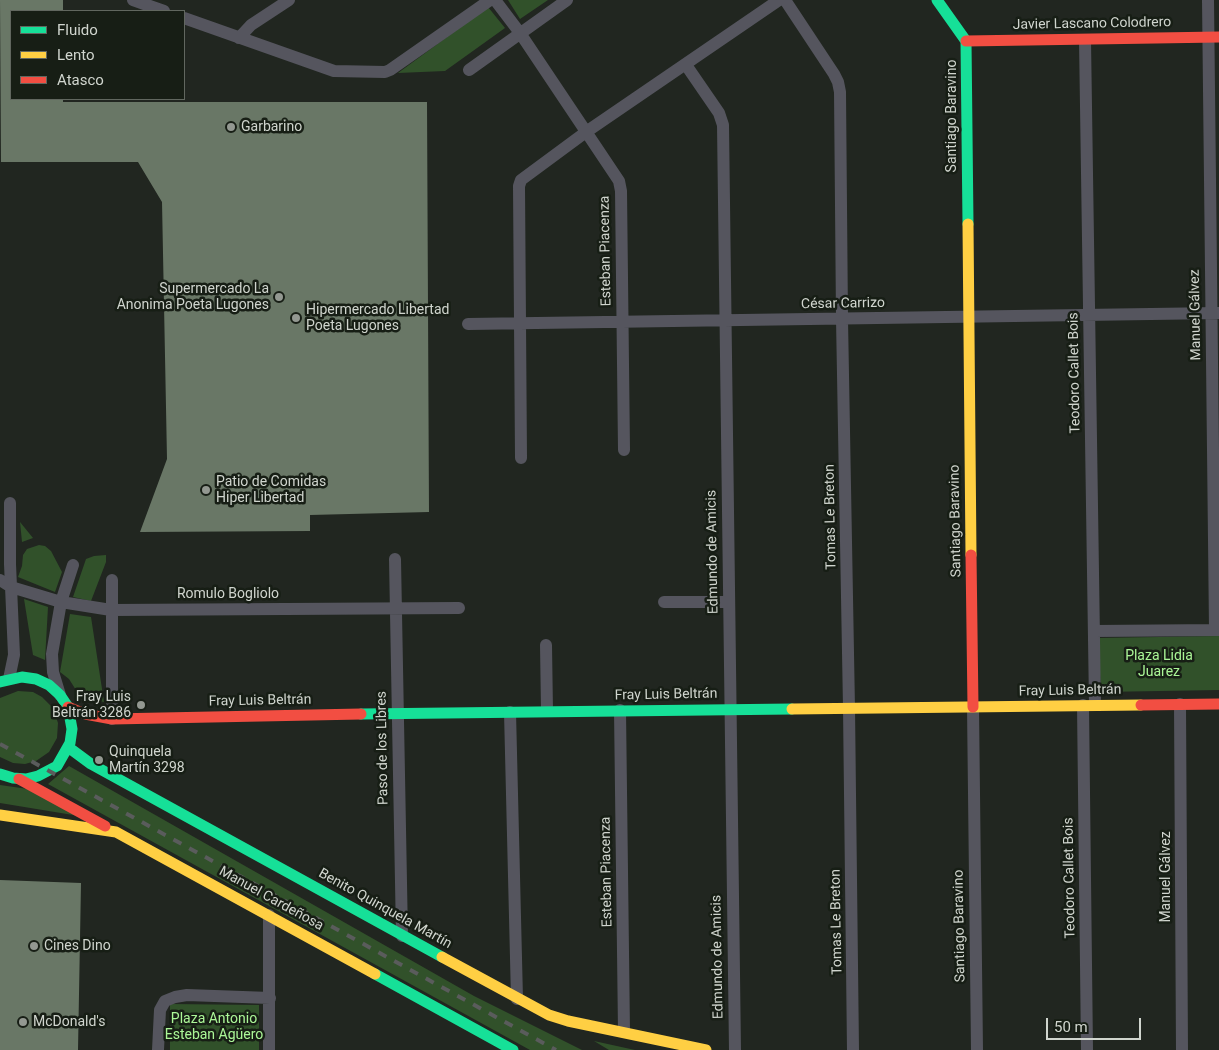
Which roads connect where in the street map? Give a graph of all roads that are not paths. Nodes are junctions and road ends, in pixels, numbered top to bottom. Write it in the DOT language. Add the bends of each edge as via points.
graph roads {
  1 [pos="135,0"];
  2 [pos="289,0"];
  3 [pos="490,0"];
  4 [pos="495,0"];
  5 [pos="567,0"];
  6 [pos="779,0"];
  7 [pos="785,0"];
  8 [pos="937,0"];
  9 [pos="1208,0"];
  10 [pos="161,10"];
  11 [pos="185,18"];
  12 [pos="520,33"];
  13 [pos="239,38"];
  14 [pos="1213,38"];
  15 [pos="1085,40"];
  16 [pos="966,41"];
  17 [pos="686,65"];
  18 [pos="469,70"];
  19 [pos="586,132"];
  20 [pos="1215,313"];
  21 [pos="1089,314"];
  22 [pos="968,318"];
  23 [pos="842,319"];
  24 [pos="724,321"];
  25 [pos="622,322"];
  26 [pos="468,324"];
  27 [pos="520,324"];
  28 [pos="624,450"];
  29 [pos="520,458"];
  30 [pos="10,503"];
  31 [pos="395,559"];
  32 [pos="73,565"];
  33 [pos="112,580"];
  34 [pos="6,584"];
  35 [pos="61,602"];
  36 [pos="664,602"];
  37 [pos="728,602"];
  38 [pos="396,608"];
  39 [pos="459,608"];
  40 [pos="111,610"];
  41 [pos="1217,630"];
  42 [pos="1094,631"];
  43 [pos="546,645"];
  44 [pos="4,680"];
  45 [pos="60,695"];
  46 [pos="1180,704"];
  47 [pos="1219,704"];
  48 [pos="1089,705"];
  49 [pos="68,707"];
  50 [pos="973,707"];
  51 [pos="849,708"];
  52 [pos="730,709"];
  53 [pos="620,710"];
  54 [pos="547,711"];
  55 [pos="510,712"];
  56 [pos="397,713"];
  57 [pos="112,719"];
  58 [pos="70,741"];
  59 [pos="0,774"];
  60 [pos="19,779"];
  61 [pos="0,815"];
  62 [pos="116,832"];
  63 [pos="269,915"];
  64 [pos="402,936"];
  65 [pos="270,998"];
  66 [pos="517,999"];
  67 [pos="624,1032"];
  68 [pos="158,1050"];
  69 [pos="269,1050"];
  70 [pos="513,1050"];
  71 [pos="706,1050"];
  72 [pos="735,1050"];
  73 [pos="853,1050"];
  74 [pos="977,1050"];
  75 [pos="1087,1050"];
  76 [pos="1182,1050"];
  1 -- 10 [label="street"];
  2 -- 13 [label="street" via="251,25"];
  3 -- 13 [label="street" via="385,72 334,71"];
  4 -- 12 [label="street, Esteban Piacenza"];
  5 -- 12 [label="street"];
  6 -- 17 [label="street"];
  7 -- 23 [label="street, Tomas Le Breton" via="834,74 840,92"];
  8 -- 16 [label="main road, Santiago Baravino"];
  9 -- 14 [label="street, Manuel Gálvez"];
  11 -- 13 [label="street"];
  12 -- 18 [label="street"];
  12 -- 19 [label="street, Esteban Piacenza"];
  14 -- 15 [label="main road, Javier Lascano Colodrero"];
  14 -- 20 [label="street, Manuel Gálvez"];
  15 -- 16 [label="main road, Javier Lascano Colodrero"];
  15 -- 21 [label="street, Teodoro Callet Bois"];
  16 -- 22 [label="main road, Santiago Baravino"];
  17 -- 19 [label="street"];
  17 -- 24 [label="street, Edmundo de Amicis" via="722,119"];
  19 -- 25 [label="street, Esteban Piacenza" via="615,174 621,191"];
  19 -- 27 [label="street" via="521,180"];
  20 -- 21 [label="street, César Carrizo"];
  20 -- 41 [label="street, Manuel Gálvez"];
  21 -- 22 [label="street, César Carrizo"];
  21 -- 42 [label="street, Teodoro Callet Bois"];
  22 -- 23 [label="street, César Carrizo"];
  22 -- 50 [label="main road, Santiago Baravino"];
  23 -- 24 [label="street, César Carrizo"];
  23 -- 51 [label="street, Tomas Le Breton"];
  24 -- 25 [label="street, César Carrizo"];
  24 -- 37 [label="street, Edmundo de Amicis"];
  25 -- 27 [label="street, César Carrizo"];
  25 -- 28 [label="street, Esteban Piacenza"];
  26 -- 27 [label="street, César Carrizo"];
  27 -- 29 [label="street"];
  30 -- 34 [label="street"];
  31 -- 38 [label="street, Paso de los Libres"];
  32 -- 35 [label="street"];
  33 -- 40 [label="street"];
  34 -- 35 [label="street, Romulo Bogliolo"];
  34 -- 44 [label="street" via="14,655"];
  35 -- 40 [label="street, Romulo Bogliolo"];
  35 -- 45 [label="street" via="52,662"];
  36 -- 37 [label="street"];
  37 -- 52 [label="street, Edmundo de Amicis"];
  38 -- 39 [label="street, Romulo Bogliolo"];
  38 -- 40 [label="street, Romulo Bogliolo"];
  38 -- 56 [label="street, Paso de los Libres"];
  40 -- 57 [label="street"];
  41 -- 42 [label="street"];
  42 -- 48 [label="street, Teodoro Callet Bois"];
  43 -- 54 [label="street"];
  44 -- 45 [label="main road" via="36,679"];
  45 -- 49 [label="main road"];
  46 -- 47 [label="main road, Fray Luis Beltrán"];
  46 -- 48 [label="main road, Fray Luis Beltrán"];
  46 -- 76 [label="street, Manuel Gálvez"];
  48 -- 50 [label="main road, Fray Luis Beltrán"];
  48 -- 75 [label="street, Teodoro Callet Bois"];
  49 -- 57 [label="main road"];
  49 -- 58 [label="main road" via="72,721"];
  50 -- 51 [label="main road, Fray Luis Beltrán"];
  50 -- 74 [label="street, Santiago Baravino"];
  51 -- 52 [label="main road, Fray Luis Beltrán"];
  51 -- 73 [label="street, Tomas Le Breton"];
  52 -- 53 [label="main road, Fray Luis Beltrán"];
  52 -- 72 [label="street, Edmundo de Amicis"];
  53 -- 54 [label="main road, Fray Luis Beltrán"];
  53 -- 67 [label="street, Esteban Piacenza"];
  54 -- 55 [label="main road, Fray Luis Beltrán"];
  55 -- 56 [label="main road, Fray Luis Beltrán"];
  55 -- 66 [label="street"];
  56 -- 57 [label="main road, Fray Luis Beltrán"];
  56 -- 64 [label="street, Paso de los Libres"];
  57 -- 58 [label="main road" via="84,728"];
  58 -- 60 [label="main road" via="57,766 32,778"];
  58 -- 64 [label="main road, Benito Quinquela Martín" via="91,764"];
  59 -- 60 [label="main road"];
  60 -- 62 [label="main road"];
  61 -- 62 [label="main road, Manuel Cardeñosa"];
  62 -- 63 [label="main road, Manuel Cardeñosa"];
  63 -- 65 [label="street"];
  63 -- 70 [label="main road, Manuel Cardeñosa"];
  64 -- 66 [label="main road, Benito Quinquela Martín"];
  65 -- 68 [label="street" via="175,996 160,1010"];
  65 -- 69 [label="street"];
  66 -- 67 [label="main road, Benito Quinquela Martín" via="568,1021"];
  67 -- 71 [label="main road, Benito Quinquela Martín"];
}
